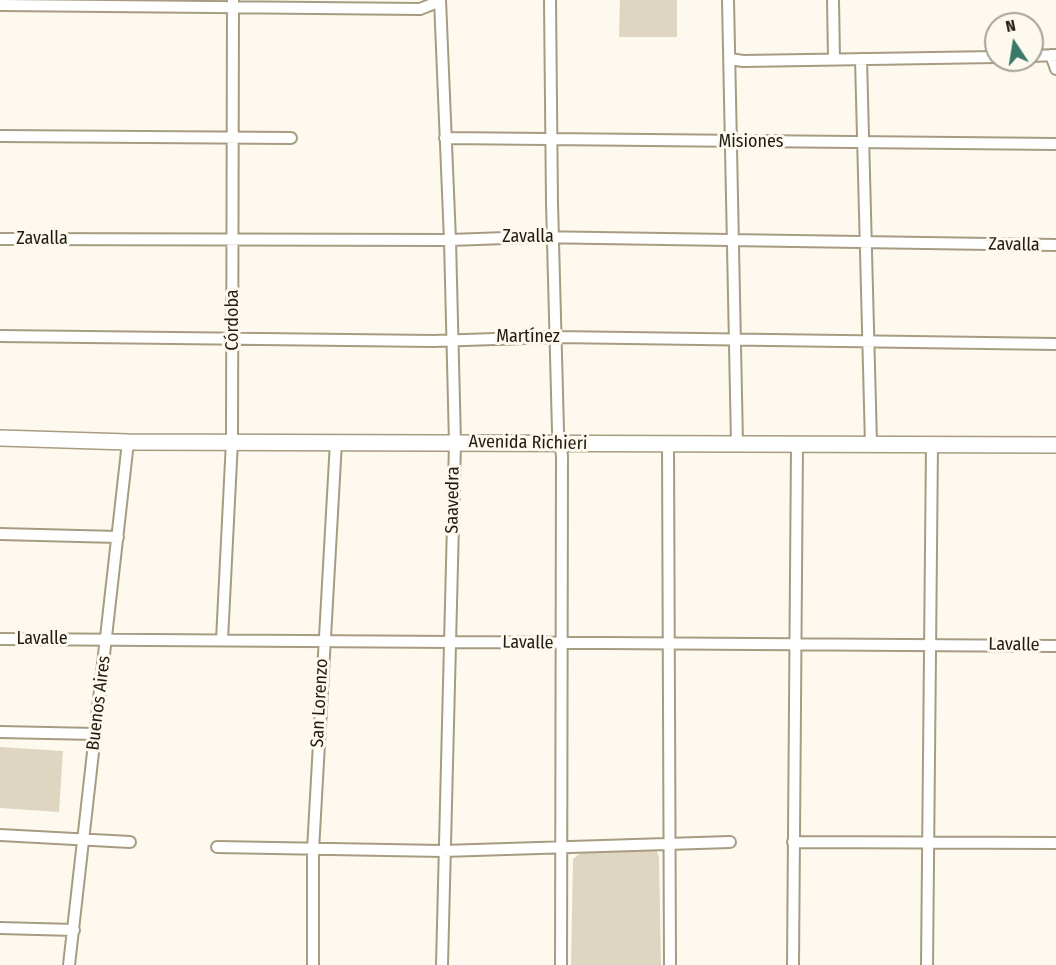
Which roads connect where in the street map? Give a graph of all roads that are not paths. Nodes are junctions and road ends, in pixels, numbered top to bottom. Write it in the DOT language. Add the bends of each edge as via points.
graph roads {
  1 [pos="440,0"];
  2 [pos="550,0"];
  3 [pos="728,0"];
  4 [pos="833,0"];
  5 [pos="233,3"];
  6 [pos="0,5"];
  7 [pos="1054,55"];
  8 [pos="984,57"];
  9 [pos="730,59"];
  10 [pos="834,59"];
  11 [pos="861,59"];
  12 [pos="1056,69"];
  13 [pos="0,136"];
  14 [pos="291,138"];
  15 [pos="446,138"];
  16 [pos="552,138"];
  17 [pos="234,139"];
  18 [pos="731,143"];
  19 [pos="863,143"];
  20 [pos="1056,144"];
  21 [pos="555,238"];
  22 [pos="0,239"];
  23 [pos="234,240"];
  24 [pos="450,240"];
  25 [pos="733,240"];
  26 [pos="868,243"];
  27 [pos="1056,245"];
  28 [pos="0,336"];
  29 [pos="556,337"];
  30 [pos="234,338"];
  31 [pos="452,339"];
  32 [pos="736,340"];
  33 [pos="870,341"];
  34 [pos="1056,344"];
  35 [pos="0,438"];
  36 [pos="128,441"];
  37 [pos="232,441"];
  38 [pos="336,442"];
  39 [pos="455,443"];
  40 [pos="737,443"];
  41 [pos="561,444"];
  42 [pos="668,444"];
  43 [pos="797,444"];
  44 [pos="871,444"];
  45 [pos="932,444"];
  46 [pos="1056,445"];
  47 [pos="0,534"];
  48 [pos="118,537"];
  49 [pos="0,639"];
  50 [pos="107,639"];
  51 [pos="222,640"];
  52 [pos="324,640"];
  53 [pos="450,643"];
  54 [pos="561,644"];
  55 [pos="670,644"];
  56 [pos="796,644"];
  57 [pos="930,644"];
  58 [pos="1056,646"];
  59 [pos="0,732"];
  60 [pos="96,734"];
  61 [pos="0,835"];
  62 [pos="84,838"];
  63 [pos="130,842"];
  64 [pos="730,842"];
  65 [pos="793,842"];
  66 [pos="929,842"];
  67 [pos="1056,843"];
  68 [pos="670,844"];
  69 [pos="217,847"];
  70 [pos="561,848"];
  71 [pos="313,850"];
  72 [pos="443,851"];
  73 [pos="0,928"];
  74 [pos="74,930"];
  75 [pos="69,965"];
  76 [pos="313,965"];
  77 [pos="442,965"];
  78 [pos="561,965"];
  79 [pos="670,965"];
  80 [pos="793,965"];
  81 [pos="927,965"];
  1 -- 5 [label="street" via="420,9"];
  1 -- 15 [label="street, Saavedra"];
  2 -- 16 [label="street"];
  3 -- 9 [label="street"];
  4 -- 10 [label="street"];
  5 -- 6 [label="street"];
  5 -- 17 [label="street, Córdoba"];
  7 -- 12 [label="street"];
  8 -- 11 [label="street"];
  9 -- 10 [label="street"];
  9 -- 18 [label="street"];
  10 -- 11 [label="street"];
  11 -- 19 [label="street"];
  13 -- 17 [label="street"];
  14 -- 17 [label="street"];
  15 -- 16 [label="street, Misiones"];
  15 -- 24 [label="street, Saavedra"];
  16 -- 18 [label="street, Misiones"];
  16 -- 21 [label="street"];
  17 -- 23 [label="street, Córdoba"];
  18 -- 19 [label="street, Misiones"];
  18 -- 25 [label="street"];
  19 -- 20 [label="street, Misiones"];
  19 -- 26 [label="street"];
  21 -- 24 [label="street, Zavalla"];
  21 -- 25 [label="street, Zavalla"];
  21 -- 29 [label="street"];
  22 -- 23 [label="street, Zavalla"];
  23 -- 24 [label="street, Zavalla"];
  23 -- 30 [label="street, Córdoba"];
  24 -- 31 [label="street, Saavedra"];
  25 -- 26 [label="street, Zavalla"];
  25 -- 32 [label="street"];
  26 -- 27 [label="street, Zavalla"];
  26 -- 33 [label="street"];
  28 -- 30 [label="street, Martínez"];
  29 -- 31 [label="street, Martínez"];
  29 -- 32 [label="street, Martínez"];
  29 -- 41 [label="street"];
  30 -- 31 [label="street, Martínez"];
  30 -- 37 [label="street, Córdoba"];
  31 -- 39 [label="street, Saavedra"];
  32 -- 33 [label="street, Martínez"];
  32 -- 40 [label="street"];
  33 -- 34 [label="street, Martínez"];
  33 -- 44 [label="street"];
  35 -- 36 [label="street, Avenida Richieri"];
  36 -- 37 [label="street, Avenida Richieri"];
  36 -- 48 [label="street, Buenos Aires"];
  37 -- 38 [label="street, Avenida Richieri"];
  37 -- 51 [label="street, Córdoba"];
  38 -- 39 [label="street, Avenida Richieri"];
  38 -- 52 [label="street, San Lorenzo"];
  39 -- 41 [label="street, Avenida Richieri"];
  39 -- 53 [label="street, Saavedra"];
  40 -- 42 [label="street, Avenida Richieri"];
  40 -- 43 [label="street, Avenida Richieri"];
  41 -- 42 [label="street, Avenida Richieri"];
  41 -- 54 [label="street"];
  42 -- 55 [label="street"];
  43 -- 44 [label="street, Avenida Richieri"];
  43 -- 56 [label="street"];
  44 -- 45 [label="street, Avenida Richieri"];
  45 -- 46 [label="street, Avenida Richieri"];
  45 -- 57 [label="street"];
  47 -- 48 [label="street"];
  48 -- 50 [label="street, Buenos Aires"];
  49 -- 50 [label="street, Lavalle"];
  50 -- 51 [label="street, Lavalle"];
  50 -- 60 [label="street, Buenos Aires"];
  51 -- 52 [label="street, Lavalle"];
  52 -- 53 [label="street, Lavalle"];
  52 -- 71 [label="street, San Lorenzo"];
  53 -- 54 [label="street, Lavalle"];
  53 -- 72 [label="street, Saavedra"];
  54 -- 55 [label="street, Lavalle"];
  54 -- 70 [label="street"];
  55 -- 56 [label="street, Lavalle"];
  55 -- 68 [label="street"];
  56 -- 57 [label="street, Lavalle"];
  56 -- 65 [label="street"];
  57 -- 58 [label="street, Lavalle"];
  57 -- 66 [label="street"];
  59 -- 60 [label="street"];
  60 -- 62 [label="street, Buenos Aires"];
  61 -- 62 [label="street"];
  62 -- 63 [label="street"];
  62 -- 74 [label="street, Buenos Aires"];
  64 -- 68 [label="street"];
  65 -- 66 [label="street"];
  65 -- 80 [label="street"];
  66 -- 67 [label="street"];
  66 -- 81 [label="street"];
  68 -- 70 [label="street"];
  68 -- 79 [label="street"];
  69 -- 71 [label="street"];
  70 -- 72 [label="street"];
  70 -- 78 [label="street"];
  71 -- 72 [label="street"];
  71 -- 76 [label="street, San Lorenzo"];
  72 -- 77 [label="street, Saavedra"];
  73 -- 74 [label="street"];
  74 -- 75 [label="street, Buenos Aires"];
}
